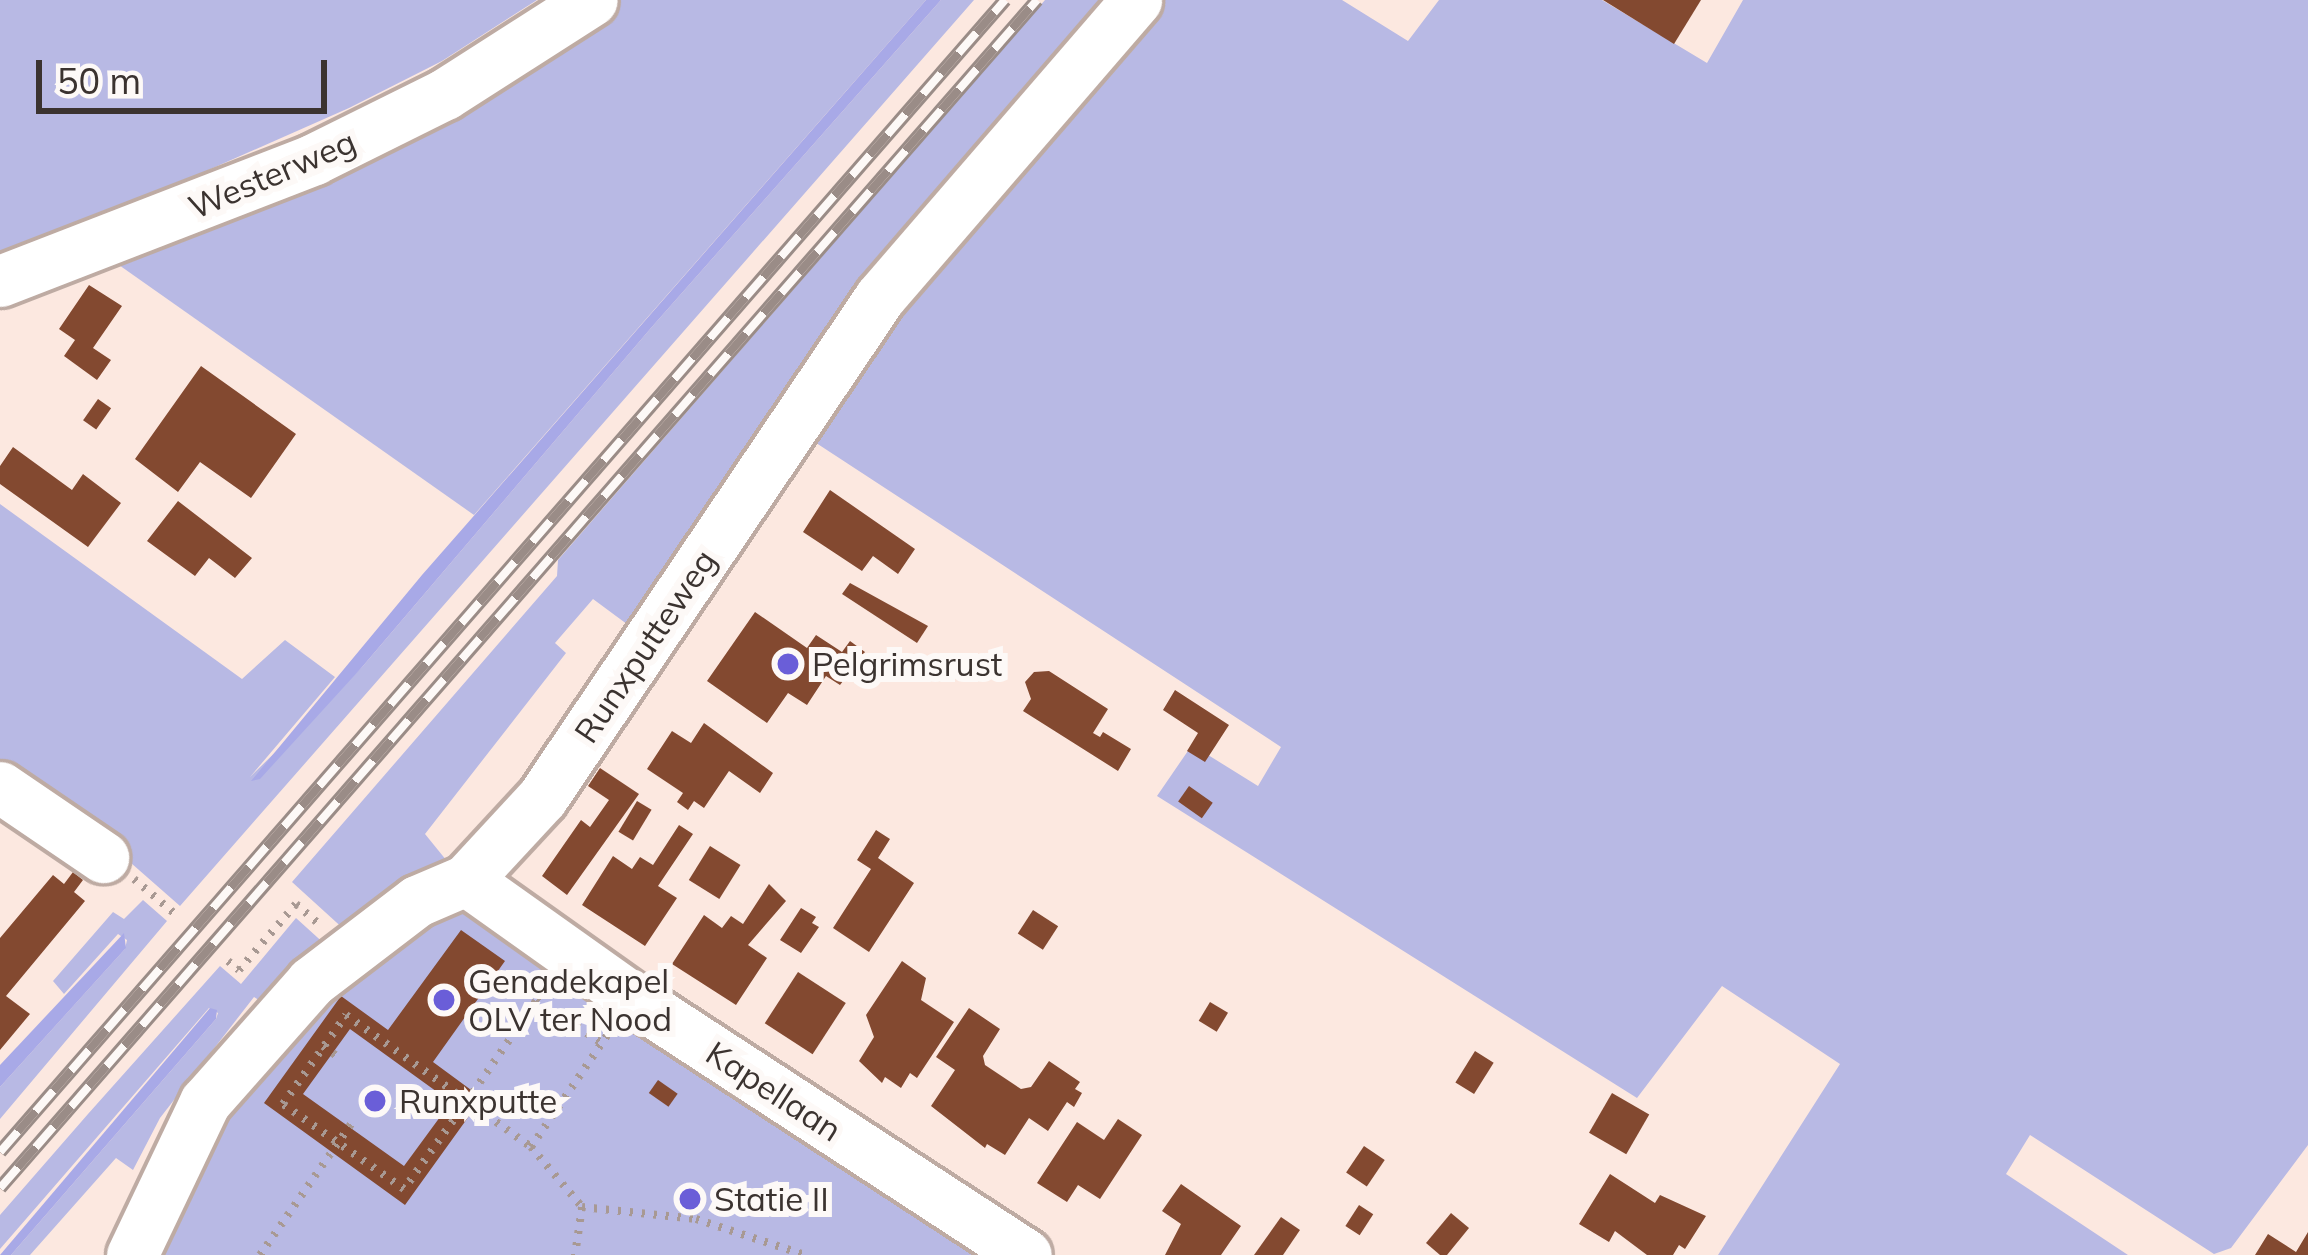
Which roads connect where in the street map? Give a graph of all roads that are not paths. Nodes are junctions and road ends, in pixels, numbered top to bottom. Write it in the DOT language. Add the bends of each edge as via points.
graph roads {
  1 [pos="592,0"];
  2 [pos="1136,0"];
  3 [pos="0,281"];
  4 [pos="0,787"];
  5 [pos="114,864"];
  6 [pos="466,880"];
  7 [pos="132,1255"];
  8 [pos="1026,1255"];
  1 -- 3 [label="street, Westerweg" via="445,94 314,159"];
  2 -- 6 [label="street, Runxputteweg" via="880,297 549,789"];
  4 -- 5 [label="street"];
  6 -- 7 [label="street, Runxputteweg" via="417,901 349,948 279,1012 206,1102"];
  6 -- 8 [label="street, Kapellaan"];
}
